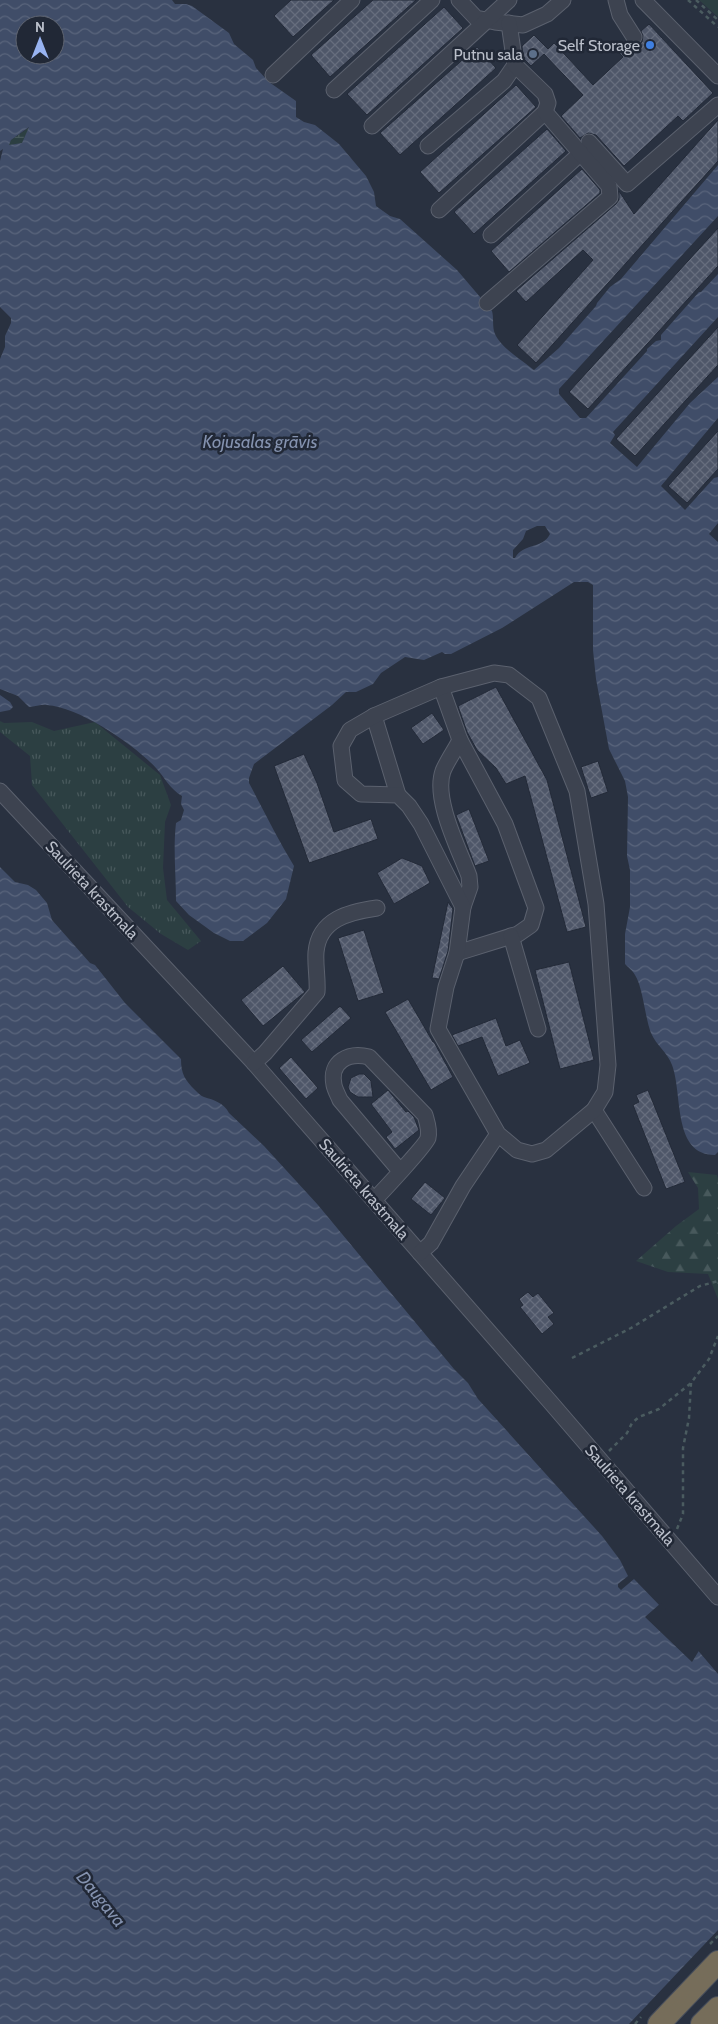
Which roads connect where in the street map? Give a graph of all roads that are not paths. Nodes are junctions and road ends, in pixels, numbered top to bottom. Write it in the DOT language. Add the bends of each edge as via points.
graph roads {
  1 [pos="352,0"];
  2 [pos="432,0"];
  3 [pos="459,0"];
  4 [pos="509,0"];
  5 [pos="563,0"];
  6 [pos="616,0"];
  7 [pos="643,0"];
  8 [pos="488,21"];
  9 [pos="509,23"];
  10 [pos="634,37"];
  11 [pos="515,65"];
  12 [pos="274,75"];
  13 [pos="718,76"];
  14 [pos="334,90"];
  15 [pos="709,108"];
  16 [pos="545,112"];
  17 [pos="372,126"];
  18 [pos="428,146"];
  19 [pos="584,148"];
  20 [pos="439,210"];
  21 [pos="491,235"];
  22 [pos="487,302"];
  23 [pos="441,687"];
  24 [pos="374,716"];
  25 [pos="460,740"];
  26 [pos="0,791"];
  27 [pos="398,796"];
  28 [pos="377,908"];
  29 [pos="463,908"];
  30 [pos="511,936"];
  31 [pos="457,953"];
  32 [pos="538,1030"];
  33 [pos="254,1063"];
  34 [pos="594,1110"];
  35 [pos="498,1134"];
  36 [pos="400,1171"];
  37 [pos="644,1188"];
  38 [pos="374,1200"];
  39 [pos="420,1252"];
  40 [pos="718,1597"];
  41 [pos="718,1962"];
  42 [pos="718,2008"];
  43 [pos="659,2024"];
  44 [pos="702,2024"];
  1 -- 12 [label="street"];
  2 -- 14 [label="street"];
  3 -- 8 [label="street" via="476,18"];
  4 -- 8 [label="street"];
  5 -- 9 [label="street" via="547,14 523,24"];
  6 -- 10 [label="street" via="620,15"];
  7 -- 13 [label="street"];
  8 -- 9 [label="street"];
  8 -- 17 [label="street"];
  9 -- 11 [label="street"];
  11 -- 16 [label="street" via="545,94 548,103"];
  11 -- 18 [label="street" via="504,81"];
  15 -- 19 [label="street" via="627,184"];
  16 -- 19 [label="street"];
  16 -- 20 [label="street"];
  19 -- 21 [label="street"];
  19 -- 22 [label="street" via="609,186 610,197"];
  23 -- 24 [label="street"];
  23 -- 25 [label="street"];
  23 -- 34 [label="street" via="494,673 509,675 539,698 577,791 596,904 608,1065 605,1092"];
  24 -- 27 [label="street"];
  24 -- 27 [label="street" via="350,730 341,746 345,780 361,794"];
  25 -- 29 [label="street" via="443,772 440,792 469,876 470,888"];
  25 -- 30 [label="street" via="505,824 536,908 531,924"];
  26 -- 33 [label="street, Saulrieta krastmala"];
  27 -- 29 [label="street" via="420,824"];
  28 -- 33 [label="street" via="352,911 334,920 320,934 316,953 317,992"];
  29 -- 31 [label="street"];
  30 -- 31 [label="street"];
  30 -- 32 [label="street"];
  31 -- 35 [label="street" via="446,986 438,1029"];
  33 -- 38 [label="street, Saulrieta krastmala"];
  34 -- 35 [label="street" via="546,1150 532,1154 517,1150"];
  34 -- 37 [label="street"];
  35 -- 39 [label="street" via="463,1186 431,1244"];
  36 -- 36 [label="street" via="340,1100 334,1086 334,1075 338,1063 347,1056 369,1057 425,1115 428,1139"];
  36 -- 38 [label="street"];
  38 -- 39 [label="street, Saulrieta krastmala"];
  39 -- 40 [label="street, Saulrieta krastmala"];
  41 -- 43 [label="highway"];
  42 -- 44 [label="highway"];
}
